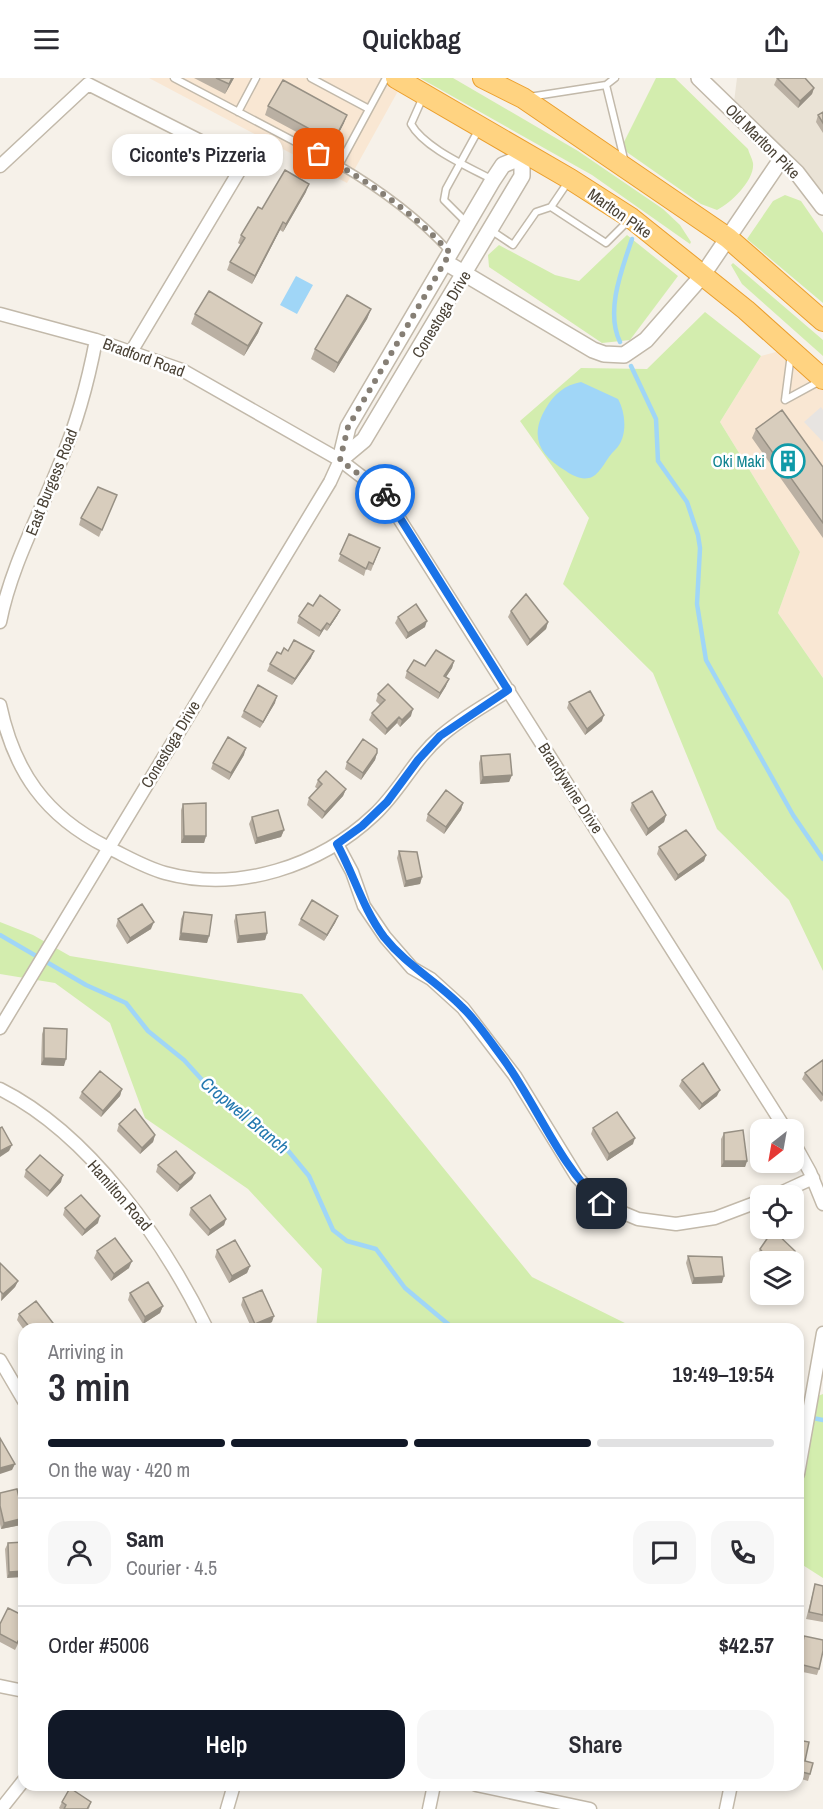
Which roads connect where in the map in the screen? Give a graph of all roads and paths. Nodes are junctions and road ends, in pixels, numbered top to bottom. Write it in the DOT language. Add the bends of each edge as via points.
graph roads {
  1 [pos="174,78"];
  2 [pos="256,78"];
  3 [pos="311,78"];
  4 [pos="386,78"];
  5 [pos="396,78"];
  6 [pos="483,78"];
  7 [pos="615,78"];
  8 [pos="699,78"];
  9 [pos="606,86"];
  10 [pos="424,94"];
  11 [pos="523,98"];
  12 [pos="369,109"];
  13 [pos="238,112"];
  14 [pos="481,126"];
  15 [pos="523,154"];
  16 [pos="782,158"];
  17 [pos="461,162"];
  18 [pos="339,165"];
  19 [pos="0,166"];
  20 [pos="626,166"];
  21 [pos="570,179"];
  22 [pos="493,180"];
  23 [pos="552,207"];
  24 [pos="823,207"];
  25 [pos="631,218"];
  26 [pos="468,223"];
  27 [pos="491,230"];
  28 [pos="728,238"];
  29 [pos="448,258"];
  30 [pos="465,275"];
  31 [pos="702,276"];
  32 [pos="0,314"];
  33 [pos="823,321"];
  34 [pos="96,340"];
  35 [pos="791,348"];
  36 [pos="131,352"];
  37 [pos="823,379"];
  38 [pos="340,460"];
  39 [pos="0,622"];
  40 [pos="508,690"];
  41 [pos="0,705"];
  42 [pos="337,844"];
  43 [pos="108,847"];
  44 [pos="0,1028"];
  45 [pos="0,1089"];
  46 [pos="779,1119"];
  47 [pos="804,1161"];
  48 [pos="813,1178"];
  49 [pos="798,1185"];
  50 [pos="823,1204"];
  51 [pos="750,1205"];
  52 [pos="204,1323"];
  53 [pos="823,1333"];
  54 [pos="0,1360"];
  55 [pos="18,1391"];
  56 [pos="804,1440"];
  57 [pos="0,1686"];
  58 [pos="18,1690"];
  59 [pos="18,1788"];
  60 [pos="232,1791"];
  61 [pos="433,1791"];
  62 [pos="504,1791"];
  63 [pos="730,1791"];
  64 [pos="1,1809"];
  65 [pos="227,1809"];
  66 [pos="429,1809"];
  67 [pos="590,1809"];
  68 [pos="726,1809"];
  1 -- 13 [label="lane"];
  2 -- 13 [label="lane"];
  3 -- 12 [label="lane"];
  4 -- 12 [label="lane"];
  5 -- 10 [label="highway, Marlton Pike"];
  6 -- 11 [label="highway"];
  7 -- 9 [label="lane"];
  8 -- 16 [label="street, Old Marlton Pike"];
  9 -- 11 [label="lane"];
  9 -- 20 [label="lane"];
  10 -- 14 [label="highway, Marlton Pike"];
  10 -- 17 [label="lane" via="411,124 430,144"];
  11 -- 20 [label="highway"];
  12 -- 18 [label="lane"];
  13 -- 18 [label="lane"];
  14 -- 15 [label="highway, Marlton Pike"];
  14 -- 17 [label="lane"];
  15 -- 21 [label="highway, Marlton Pike"];
  15 -- 22 [label="street, Conestoga Drive" via="503,165"];
  15 -- 27 [label="street, Conestoga Drive" via="522,176"];
  16 -- 24 [label="street, Old Marlton Pike"];
  16 -- 28 [label="street"];
  17 -- 22 [label="lane"];
  17 -- 26 [label="lane" via="444,200"];
  18 -- 29 [label="lane" via="429,230"];
  19 -- 36 [label="street" via="88,84 244,163"];
  20 -- 28 [label="highway"];
  21 -- 23 [label="lane"];
  21 -- 25 [label="highway, Marlton Pike"];
  22 -- 26 [label="street, Conestoga Drive"];
  23 -- 25 [label="lane" via="606,243"];
  23 -- 27 [label="lane" via="536,212 513,245"];
  25 -- 31 [label="highway, Marlton Pike"];
  26 -- 29 [label="street, Conestoga Drive"];
  27 -- 30 [label="street, Conestoga Drive"];
  28 -- 31 [label="street"];
  28 -- 33 [label="highway"];
  29 -- 30 [label="street"];
  29 -- 38 [label="street, Conestoga Drive" via="348,427"];
  30 -- 31 [label="street" via="593,350 614,356 639,348"];
  30 -- 38 [label="street, Conestoga Drive" via="364,440"];
  31 -- 35 [label="highway, Marlton Pike"];
  32 -- 34 [label="street, Bradford Road"];
  34 -- 36 [label="street, Bradford Road"];
  34 -- 39 [label="street, East Burgess Road" via="74,426 15,572"];
  35 -- 37 [label="highway, Marlton Pike"];
  35 -- 37 [label="lane" via="785,400"];
  36 -- 38 [label="street, Bradford Road" via="182,370"];
  38 -- 40 [label="street, Brandywine Drive" via="383,493 394,507"];
  38 -- 43 [label="street, Conestoga Drive"];
  40 -- 42 [label="street" via="440,736 387,802"];
  40 -- 46 [label="street, Brandywine Drive"];
  41 -- 43 [label="street" via="12,752 29,779 57,813"];
  42 -- 43 [label="street" via="312,858 273,871 207,879 157,871"];
  42 -- 51 [label="street" via="364,906 384,937 412,968 431,979 463,1008 515,1076 577,1177 602,1204 638,1219 676,1224 715,1218"];
  43 -- 44 [label="street, Conestoga Drive"];
  45 -- 52 [label="street, Hamilton Road" via="55,1127 114,1184 165,1251"];
  47 -- 48 [label="street"];
  48 -- 49 [label="street"];
  48 -- 50 [label="street"];
  53 -- 56 [label="street"];
  54 -- 55 [label="street"];
  57 -- 58 [label="street"];
  59 -- 64 [label="street"];
  60 -- 65 [label="street"];
  61 -- 66 [label="street"];
  62 -- 67 [label="street"];
  63 -- 68 [label="street"];
}
